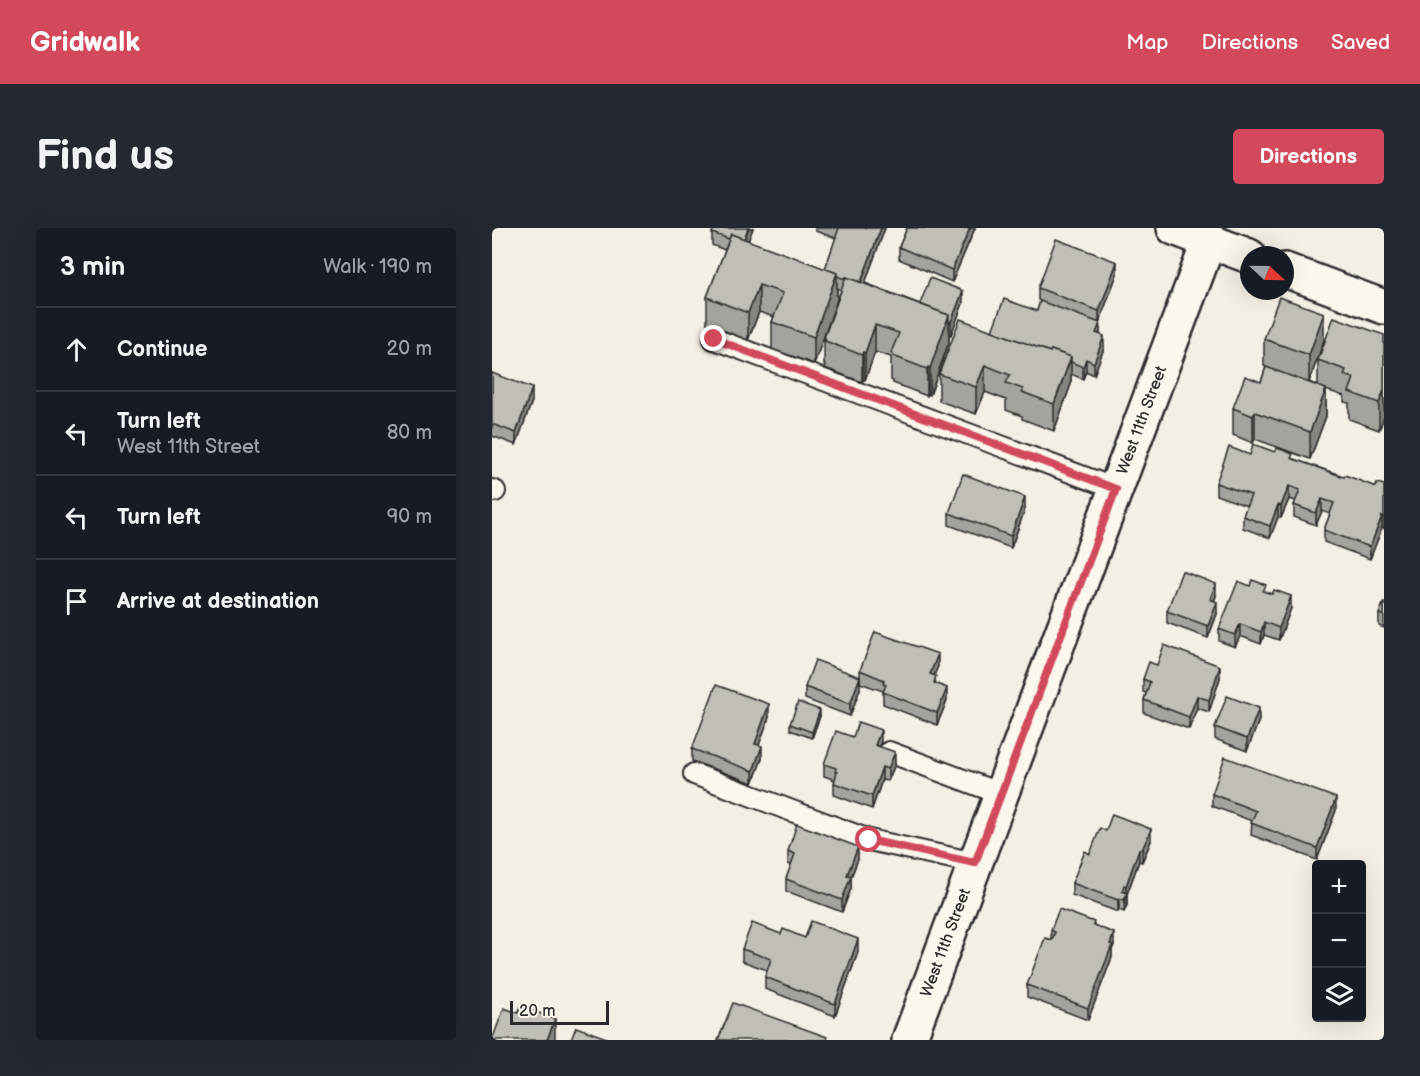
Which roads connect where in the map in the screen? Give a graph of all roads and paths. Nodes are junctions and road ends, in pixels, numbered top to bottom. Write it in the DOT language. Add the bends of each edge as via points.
graph roads {
  1 [pos="1174,228"];
  2 [pos="1209,241"];
  3 [pos="1240,253"];
  4 [pos="1294,273"];
  5 [pos="1384,307"];
  6 [pos="714,339"];
  7 [pos="1116,489"];
  8 [pos="890,752"];
  9 [pos="694,774"];
  10 [pos="1001,794"];
  11 [pos="975,863"];
  12 [pos="909,1040"];
  1 -- 2 [label="street"];
  2 -- 3 [label="street"];
  2 -- 7 [label="street, West 11th Street"];
  4 -- 5 [label="street"];
  6 -- 7 [label="lane"];
  7 -- 10 [label="street, West 11th Street"];
  8 -- 10 [label="lane"];
  9 -- 11 [label="lane" via="869,840"];
  10 -- 11 [label="street, West 11th Street"];
  11 -- 12 [label="street, West 11th Street"];
}
